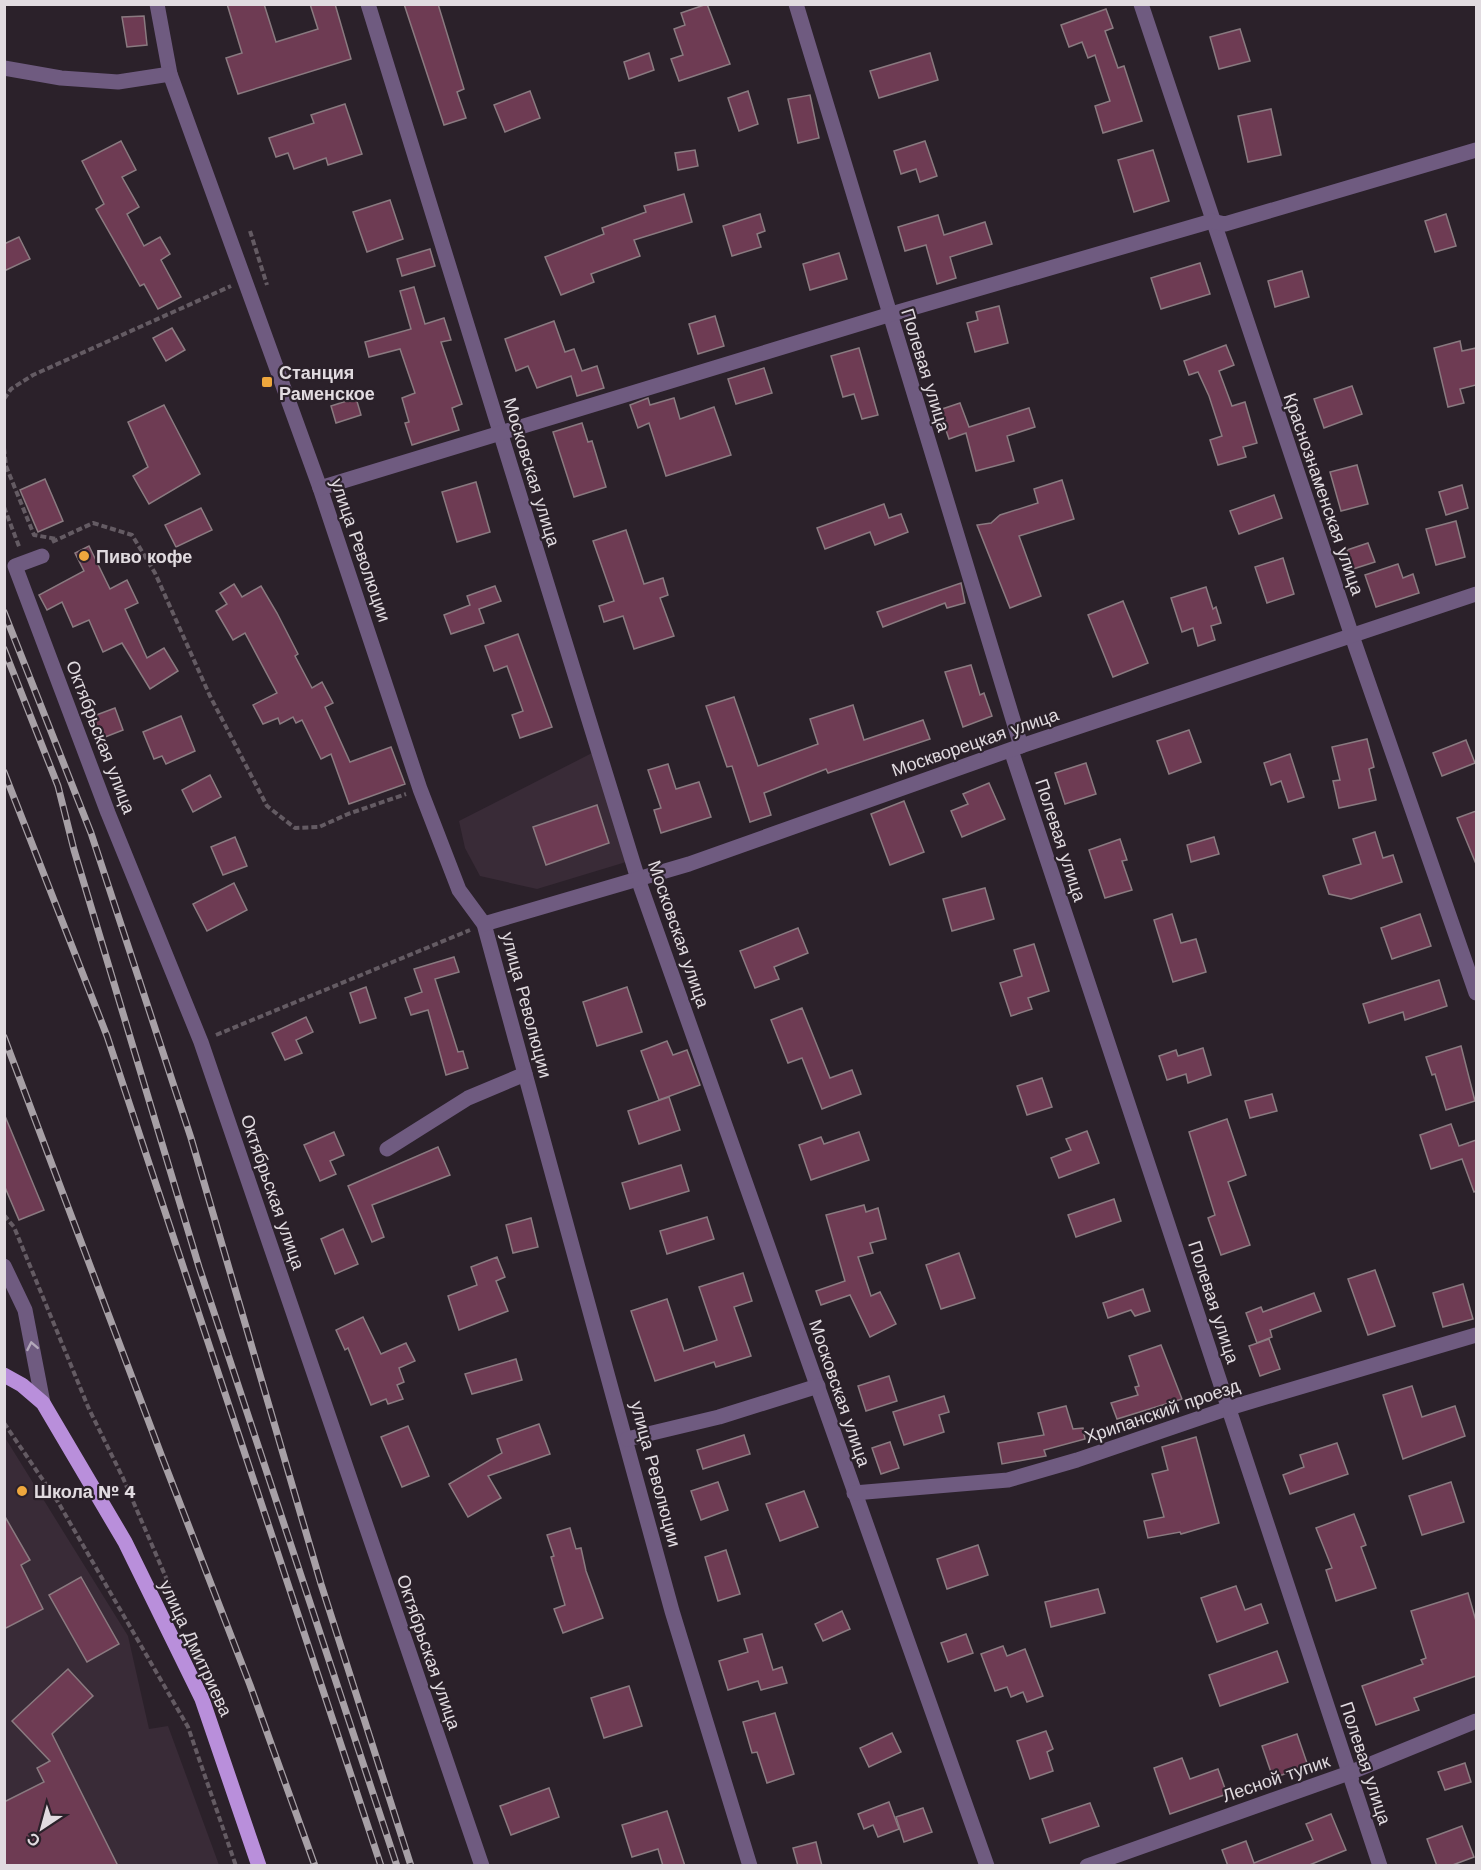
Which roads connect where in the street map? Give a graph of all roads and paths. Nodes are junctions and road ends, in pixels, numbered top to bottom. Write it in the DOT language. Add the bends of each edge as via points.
graph roads {
  1 [pos="157,4"];
  2 [pos="368,4"];
  3 [pos="796,4"];
  4 [pos="1141,4"];
  5 [pos="4,68"];
  6 [pos="170,74"];
  7 [pos="1476,150"];
  8 [pos="1212,221"];
  9 [pos="237,295"];
  10 [pos="888,315"];
  11 [pos="4,399"];
  12 [pos="500,433"];
  13 [pos="4,448"];
  14 [pos="320,488"];
  15 [pos="4,507"];
  16 [pos="59,539"];
  17 [pos="46,550"];
  18 [pos="22,556"];
  19 [pos="1476,594"];
  20 [pos="1352,636"];
  21 [pos="1016,748"];
  22 [pos="420,789"];
  23 [pos="638,879"];
  24 [pos="484,924"];
  25 [pos="1476,993"];
  26 [pos="201,1042"];
  27 [pos="525,1074"];
  28 [pos="387,1149"];
  29 [pos="4,1215"];
  30 [pos="4,1266"];
  31 [pos="1476,1335"];
  32 [pos="4,1375"];
  33 [pos="818,1386"];
  34 [pos="43,1403"];
  35 [pos="1229,1408"];
  36 [pos="4,1423"];
  37 [pos="627,1439"];
  38 [pos="854,1492"];
  39 [pos="184,1620"];
  40 [pos="1476,1721"];
  41 [pos="1349,1773"];
  42 [pos="236,1866"];
  43 [pos="259,1866"];
  44 [pos="482,1866"];
  45 [pos="750,1866"];
  46 [pos="987,1866"];
  47 [pos="1087,1866"];
  48 [pos="1380,1866"];
  1 -- 6 [label="street, улица Революции"];
  2 -- 12 [label="street, Московская улица"];
  3 -- 10 [label="street, Полевая улица"];
  4 -- 8 [label="street, Краснознаменская улица"];
  5 -- 6 [label="street" via="118,82"];
  6 -- 14 [label="street, улица Революции"];
  7 -- 8 [label="street" via="1225,224"];
  8 -- 10 [label="street"];
  8 -- 20 [label="street, Краснознаменская улица"];
  9 -- 11 [label="path" via="234,285 211,294 33,375 11,389"];
  10 -- 12 [label="street"];
  10 -- 21 [label="street, Полевая улица"];
  12 -- 14 [label="street"];
  12 -- 23 [label="street, Московская улица"];
  13 -- 16 [label="path" via="6,466 34,535"];
  14 -- 22 [label="street, улица Революции"];
  15 -- 18 [label="path"];
  16 -- 17 [label="path"];
  16 -- 17 [label="path"];
  16 -- 22 [label="path" via="93,523 132,536 155,573 210,696 267,806 295,828 319,827"];
  17 -- 26 [label="street, Октябрьская улица" via="15,566 108,813"];
  19 -- 20 [label="street, Москворецкая улица"];
  20 -- 21 [label="street, Москворецкая улица"];
  20 -- 25 [label="street, Краснознаменская улица"];
  21 -- 23 [label="street, Москворецкая улица"];
  21 -- 35 [label="street, Полевая улица"];
  22 -- 24 [label="street, улица Революции" via="459,890"];
  23 -- 24 [label="street, Москворецкая улица"];
  23 -- 33 [label="street, Московская улица"];
  24 -- 26 [label="path"];
  24 -- 27 [label="street, улица Революции"];
  26 -- 44 [label="street, Октябрьская улица"];
  27 -- 28 [label="street" via="468,1098"];
  27 -- 37 [label="street, улица Революции"];
  29 -- 39 [label="path" via="19,1238 89,1409"];
  34 -- 30 [label="street, one-way" via="25,1310"];
  31 -- 35 [label="street, Хрипанский проезд"];
  32 -- 34 [label="main road"];
  33 -- 37 [label="street" via="719,1417"];
  33 -- 38 [label="street, Московская улица"];
  34 -- 43 [label="main road, улица Дмитриева" via="125,1542 202,1699"];
  35 -- 38 [label="street, Хрипанский проезд" via="1008,1480"];
  35 -- 41 [label="street, Полевая улица"];
  36 -- 42 [label="path" via="58,1502 188,1727"];
  37 -- 45 [label="street, улица Революции" via="672,1611"];
  38 -- 46 [label="street, Московская улица"];
  40 -- 41 [label="street, Лесной тупик"];
  41 -- 47 [label="street, Лесной тупик"];
  41 -- 48 [label="street, Полевая улица"];
}
